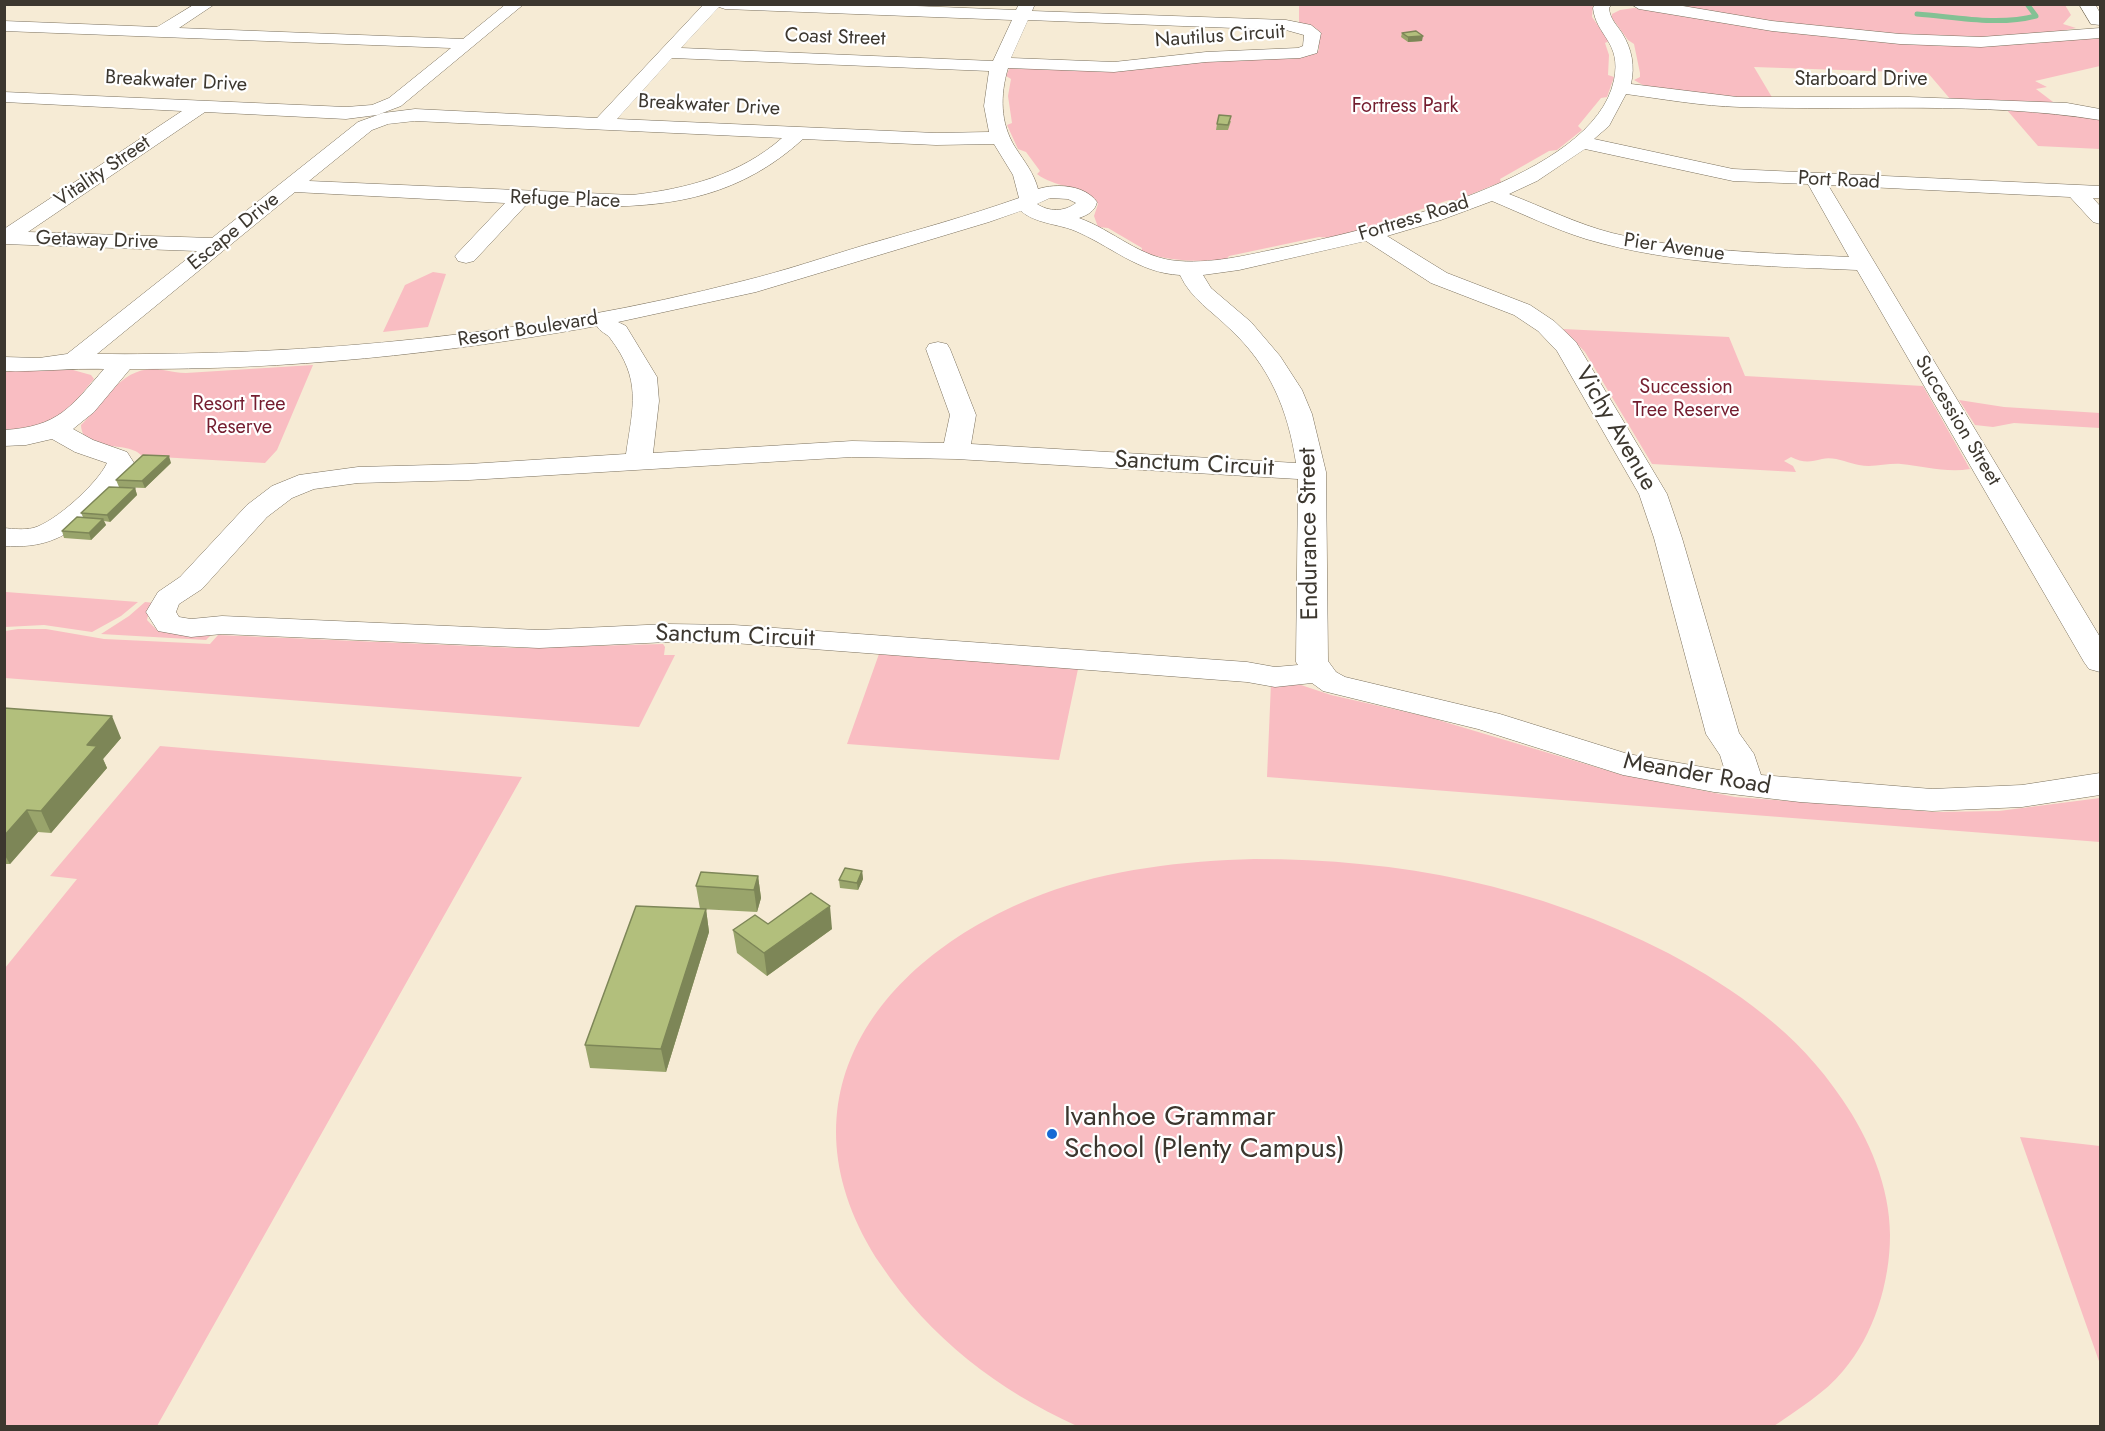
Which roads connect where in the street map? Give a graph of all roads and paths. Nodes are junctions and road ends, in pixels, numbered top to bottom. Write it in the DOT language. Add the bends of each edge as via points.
graph roads {
  1 [pos="207,4"];
  2 [pos="516,4"];
  3 [pos="713,4"];
  4 [pos="725,4"];
  5 [pos="1622,4"];
  6 [pos="1639,4"];
  7 [pos="2087,5"];
  8 [pos="1603,8"];
  9 [pos="1025,10"];
  10 [pos="2099,23"];
  11 [pos="4,26"];
  12 [pos="160,32"];
  13 [pos="466,44"];
  14 [pos="669,52"];
  15 [pos="1001,64"];
  16 [pos="1621,88"];
  17 [pos="10,101"];
  18 [pos="201,106"];
  19 [pos="380,114"];
  20 [pos="2100,114"];
  21 [pos="602,124"];
  22 [pos="799,132"];
  23 [pos="1001,138"];
  24 [pos="1581,142"];
  25 [pos="1025,174"];
  26 [pos="1815,180"];
  27 [pos="298,187"];
  28 [pos="2076,191"];
  29 [pos="2100,192"];
  30 [pos="1067,193"];
  31 [pos="1492,194"];
  32 [pos="521,198"];
  33 [pos="1036,207"];
  34 [pos="1084,209"];
  35 [pos="2100,218"];
  36 [pos="1093,232"];
  37 [pos="1370,234"];
  38 [pos="5,238"];
  39 [pos="216,246"];
  40 [pos="466,256"];
  41 [pos="1864,264"];
  42 [pos="1189,269"];
  43 [pos="613,322"];
  44 [pos="938,349"];
  45 [pos="6,357"];
  46 [pos="72,362"];
  47 [pos="122,363"];
  48 [pos="56,430"];
  49 [pos="4,438"];
  50 [pos="956,451"];
  51 [pos="639,461"];
  52 [pos="1312,472"];
  53 [pos="4,537"];
  54 [pos="2100,662"];
  55 [pos="1316,668"];
  56 [pos="1736,784"];
  57 [pos="2100,784"];
  1 -- 12 [label="street"];
  2 -- 13 [label="street, Escape Drive"];
  3 -- 14 [label="street"];
  4 -- 9 [label="street"];
  5 -- 8 [label="street, Fortress Road"];
  6 -- 10 [label="street" via="1772,26 1900,39 1993,42 2073,34"];
  7 -- 10 [label="street"];
  8 -- 16 [label="street, Fortress Road" via="1604,20 1621,45 1624,58"];
  9 -- 15 [label="street"];
  9 -- 15 [label="street, Nautilus Circuit" via="1295,26 1311,31 1312,47 1300,53 1206,57 1114,67"];
  11 -- 12 [label="street"];
  12 -- 13 [label="street"];
  13 -- 19 [label="street, Escape Drive"];
  14 -- 15 [label="street, Coast Street"];
  14 -- 21 [label="street"];
  15 -- 23 [label="street" via="992,103"];
  16 -- 20 [label="street, Starboard Drive" via="1737,102 1898,102 2067,108"];
  16 -- 24 [label="street, Fortress Road" via="1604,119"];
  17 -- 18 [label="street, Breakwater Drive"];
  18 -- 19 [label="street, Breakwater Drive"];
  18 -- 38 [label="street, Vitality Street"];
  19 -- 21 [label="street, Breakwater Drive"];
  19 -- 27 [label="street, Escape Drive"];
  21 -- 22 [label="street, Breakwater Drive"];
  22 -- 23 [label="street, Breakwater Drive"];
  22 -- 32 [label="street, Refuge Place" via="760,164 673,197 621,203"];
  23 -- 25 [label="street"];
  24 -- 26 [label="street, Port Road" via="1722,174"];
  24 -- 31 [label="street, Fortress Road" via="1540,170"];
  25 -- 30 [label="street"];
  25 -- 33 [label="street"];
  26 -- 28 [label="street, Port Road"];
  26 -- 41 [label="street, Succession Street"];
  27 -- 32 [label="street, Refuge Place"];
  27 -- 39 [label="street, Escape Drive"];
  28 -- 29 [label="street, Port Road"];
  28 -- 35 [label="street"];
  30 -- 33 [label="street" via="1041,194"];
  30 -- 34 [label="street" via="1085,199"];
  31 -- 37 [label="street, Fortress Road"];
  31 -- 41 [label="street, Pier Avenue" via="1573,228 1651,248 1702,255"];
  32 -- 40 [label="street"];
  33 -- 34 [label="street" via="1073,214"];
  33 -- 36 [label="street, Fortress Road"];
  33 -- 43 [label="street, Resort Boulevard" via="982,218 782,278"];
  34 -- 36 [label="street"];
  36 -- 42 [label="street, Fortress Road" via="1149,263"];
  37 -- 42 [label="street, Fortress Road" via="1235,264"];
  37 -- 56 [label="street, Vichy Avenue" via="1439,278 1522,310 1567,347 1653,495 1723,734 1737,754"];
  38 -- 39 [label="street, Getaway Drive"];
  39 -- 46 [label="street, Escape Drive" via="103,338 100,347"];
  41 -- 54 [label="street, Succession Street"];
  42 -- 52 [label="street, Endurance Street" via="1199,291 1252,338 1287,385 1303,421"];
  43 -- 47 [label="street, Resort Boulevard" via="365,351"];
  43 -- 51 [label="street" via="641,367 647,388"];
  44 -- 50 [label="street" via="963,415"];
  45 -- 46 [label="street, Resort Boulevard" via="39,365"];
  46 -- 47 [label="street, Resort Boulevard"];
  47 -- 48 [label="street" via="75,416"];
  48 -- 49 [label="street" via="37,436"];
  48 -- 53 [label="street" via="84,446 118,458 119,468 58,526 28,538"];
  50 -- 51 [label="street, Sanctum Circuit" via="843,449"];
  50 -- 52 [label="street, Sanctum Circuit"];
  51 -- 55 [label="street, Sanctum Circuit" via="358,475 300,483 257,511 191,583 169,597 161,612 169,624 185,628 222,625 526,638 734,634 1275,677"];
  52 -- 55 [label="street, Endurance Street"];
  55 -- 56 [label="street, Meander Road" via="1334,684 1488,722 1598,757"];
  56 -- 57 [label="street, Meander Road" via="1899,799 1963,800"];
}
